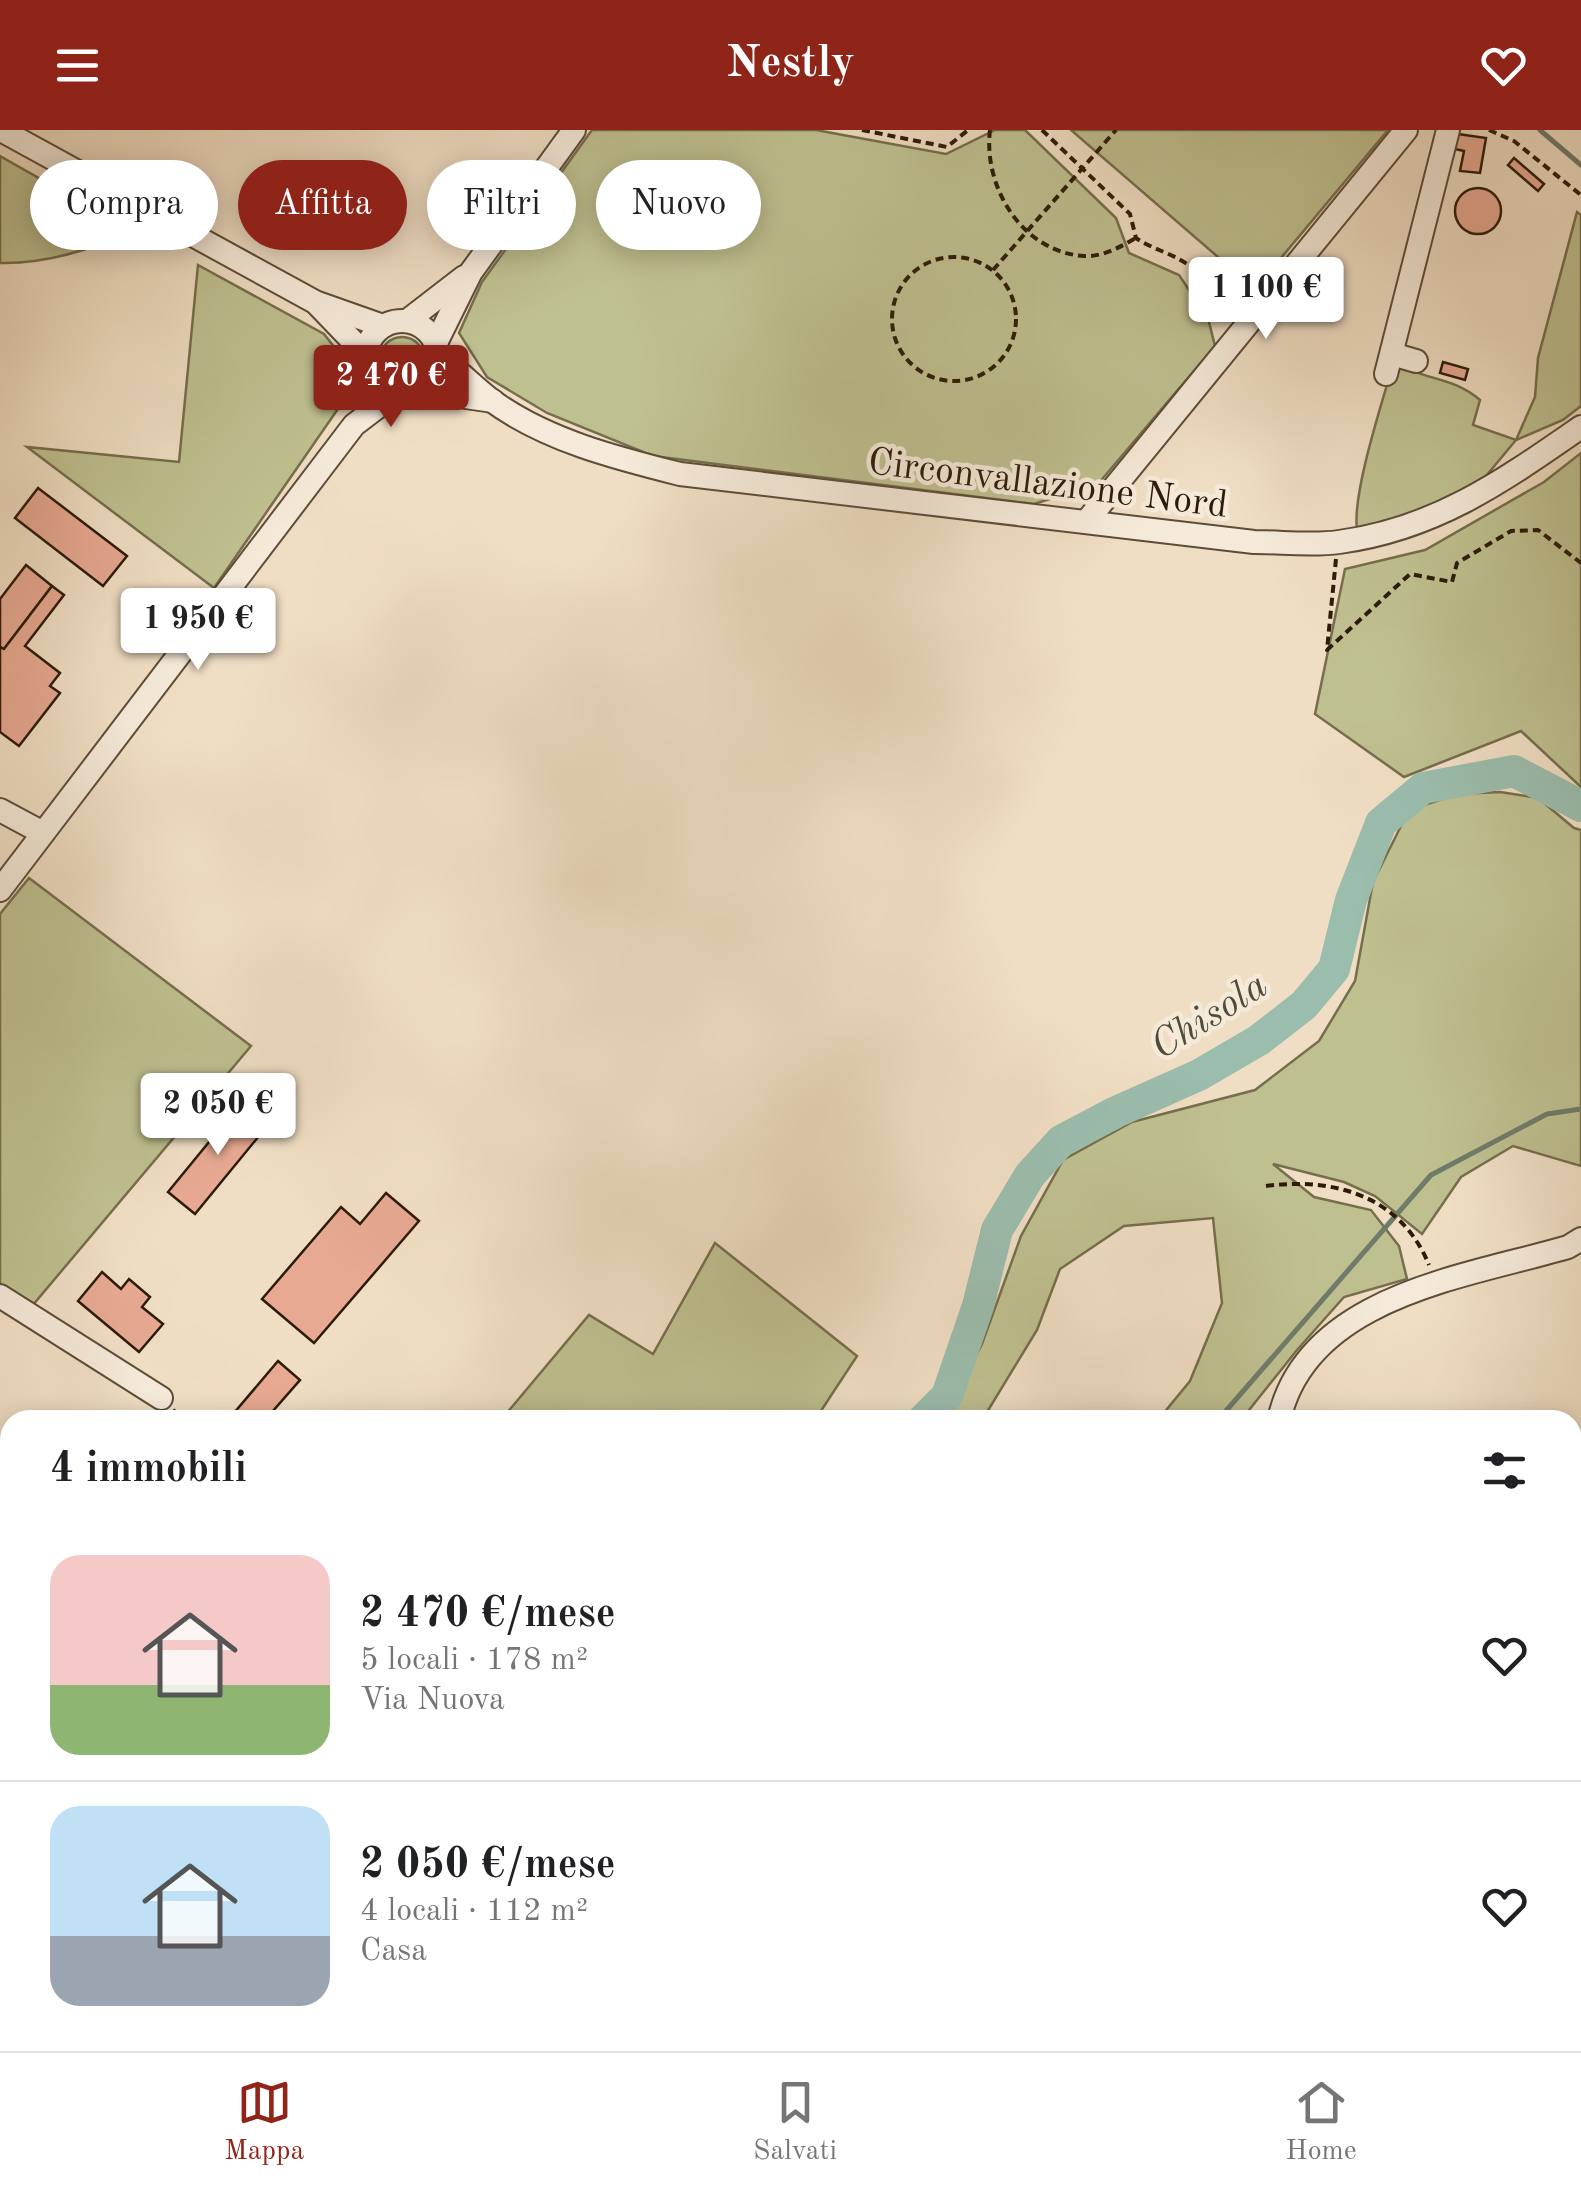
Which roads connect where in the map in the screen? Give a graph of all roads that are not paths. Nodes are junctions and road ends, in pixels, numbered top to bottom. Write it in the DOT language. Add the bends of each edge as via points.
graph roads {
  1 [pos="2,130"];
  2 [pos="574,130"];
  3 [pos="1406,130"];
  4 [pos="1448,130"];
  5 [pos="471,272"];
  6 [pos="315,302"];
  7 [pos="406,321"];
  8 [pos="383,326"];
  9 [pos="437,348"];
  10 [pos="1416,361"];
  11 [pos="366,362"];
  12 [pos="407,392"];
  13 [pos="493,401"];
  14 [pos="354,425"];
  15 [pos="1581,427"];
  16 [pos="1086,522"];
  17 [pos="0,810"];
  18 [pos="44,833"];
  19 [pos="0,890"];
  20 [pos="1581,1240"];
  21 [pos="0,1296"];
  22 [pos="161,1398"];
  23 [pos="1281,1410"];
  1 -- 6 [label="street"];
  2 -- 5 [label="street"];
  3 -- 16 [label="street"];
  4 -- 10 [label="street" via="1389,364"];
  5 -- 7 [label="street"];
  5 -- 9 [label="street"];
  6 -- 8 [label="street"];
  6 -- 11 [label="street"];
  7 -- 8 [label="street"];
  7 -- 9 [label="street" via="429,332"];
  8 -- 11 [label="street" via="368,343"];
  9 -- 12 [label="street" via="434,375"];
  9 -- 13 [label="street, Circonvallazione Nord"];
  11 -- 12 [label="street" via="378,385"];
  11 -- 14 [label="street"];
  12 -- 13 [label="street, Circonvallazione Nord"];
  12 -- 14 [label="street"];
  13 -- 16 [label="street, Circonvallazione Nord" via="614,457 680,474"];
  14 -- 18 [label="street"];
  15 -- 16 [label="street, Circonvallazione Nord" via="1487,492 1414,526 1338,543 1254,542"];
  17 -- 18 [label="street"];
  18 -- 19 [label="street"];
  20 -- 23 [label="street" via="1366,1311 1308,1358"];
  21 -- 22 [label="street"];
}
